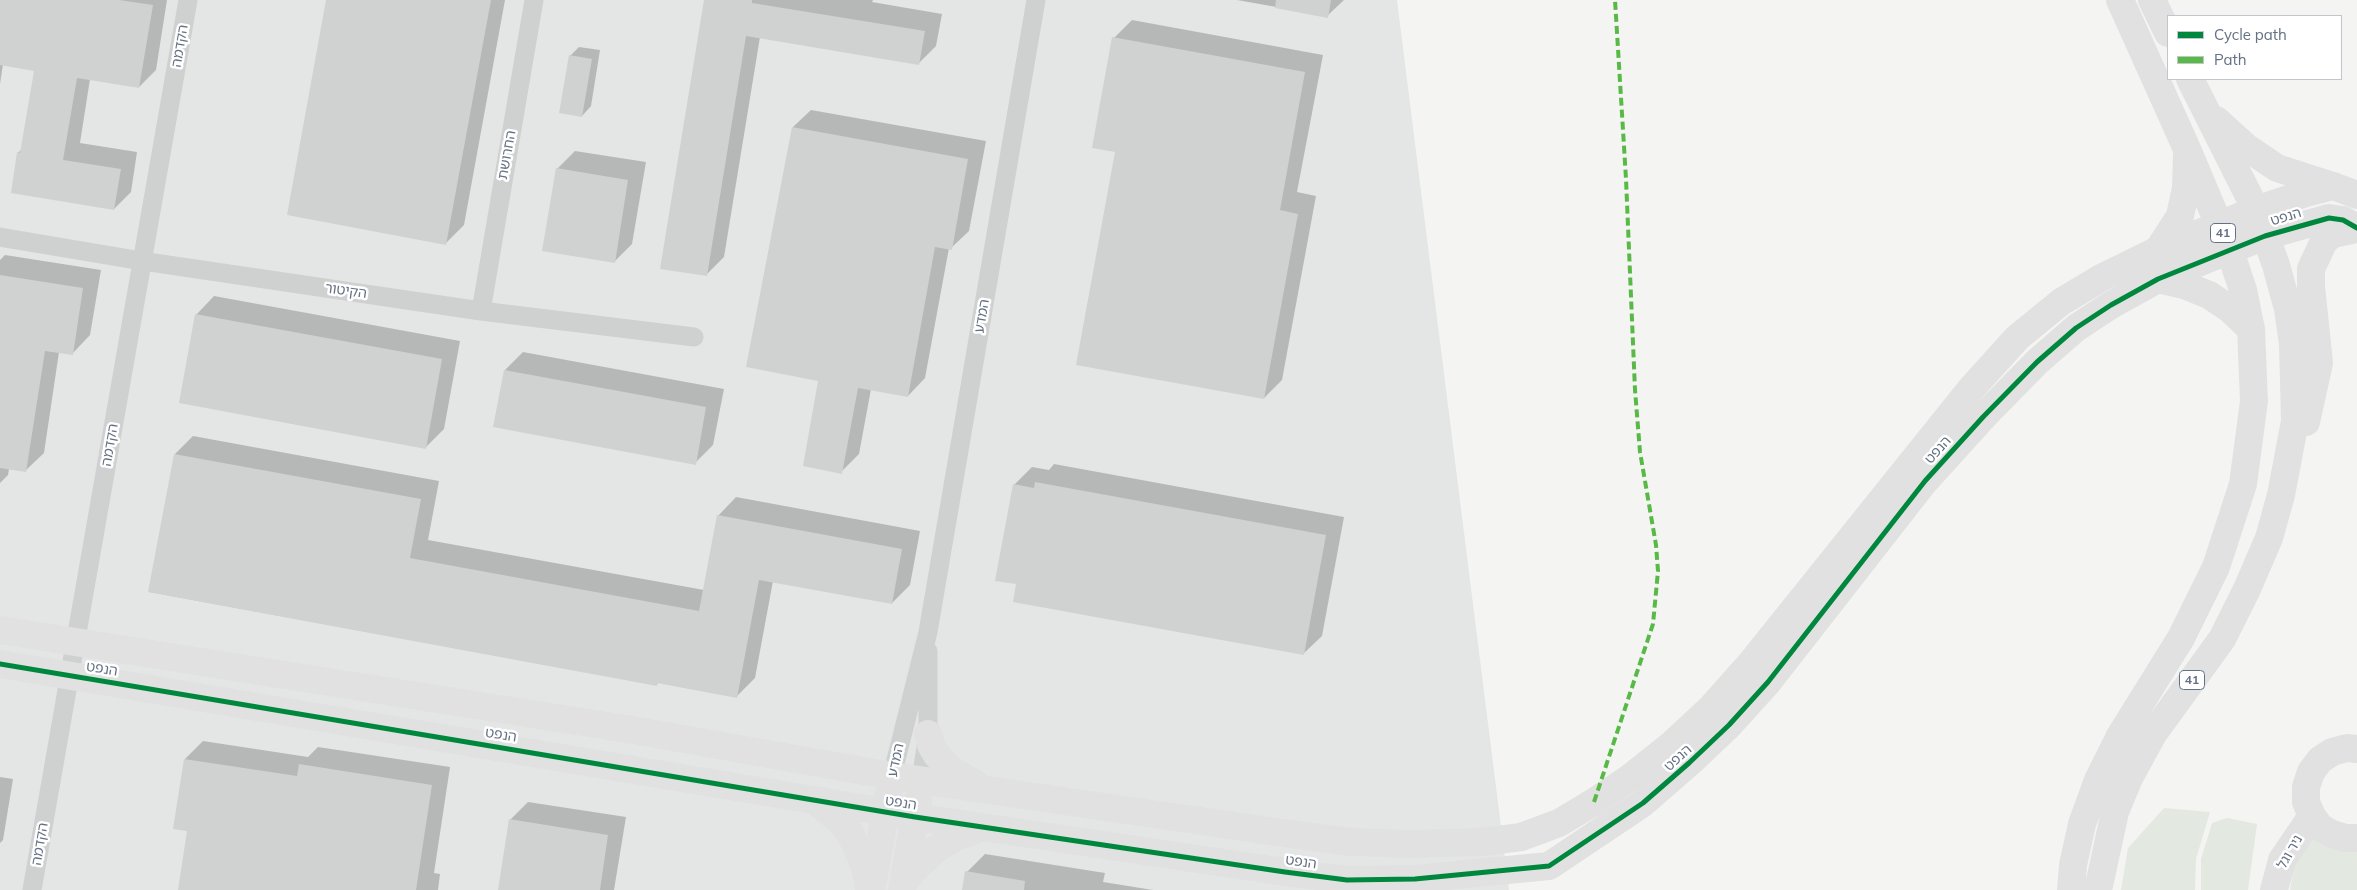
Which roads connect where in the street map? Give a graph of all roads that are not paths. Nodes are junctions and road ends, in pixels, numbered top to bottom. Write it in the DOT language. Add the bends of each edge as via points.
graph roads {
  1 [pos="188,0"];
  2 [pos="534,0"];
  3 [pos="1036,0"];
  4 [pos="2120,0"];
  5 [pos="2152,0"];
  6 [pos="2167,32"];
  7 [pos="2190,80"];
  8 [pos="2205,110"];
  9 [pos="2187,149"];
  10 [pos="2345,191"];
  11 [pos="2256,210"];
  12 [pos="2220,225"];
  13 [pos="2357,229"];
  14 [pos="2265,236"];
  15 [pos="0,237"];
  16 [pos="2158,250"];
  17 [pos="2230,251"];
  18 [pos="142,261"];
  19 [pos="2158,280"];
  20 [pos="481,310"];
  21 [pos="2251,328"];
  22 [pos="694,337"];
  23 [pos="2286,469"];
  24 [pos="0,630"];
  25 [pos="928,632"];
  26 [pos="75,644"];
  27 [pos="0,664"];
  28 [pos="70,676"];
  29 [pos="928,734"];
  30 [pos="2354,743"];
  31 [pos="892,776"];
  32 [pos="921,780"];
  33 [pos="986,790"];
  34 [pos="813,799"];
  35 [pos="885,812"];
  36 [pos="2312,816"];
  37 [pos="914,817"];
  38 [pos="983,827"];
  39 [pos="2357,838"];
  40 [pos="903,887"];
  41 [pos="32,890"];
  42 [pos="870,890"];
  43 [pos="2071,890"];
  44 [pos="2098,890"];
  45 [pos="2274,890"];
  1 -- 18 [label="street, הקדמה"];
  2 -- 20 [label="street, החרושת"];
  3 -- 25 [label="street, המדע"];
  4 -- 9 [label="main road, 41"];
  5 -- 6 [label="main road"];
  7 -- 8 [label="main road, 41"];
  8 -- 10 [label="main road" via="2246,147 2277,168"];
  8 -- 11 [label="main road, 41"];
  9 -- 12 [label="main road, 41"];
  9 -- 16 [label="main road" via="2186,188 2180,216"];
  10 -- 11 [label="main road, הנפט" via="2306,193"];
  11 -- 12 [label="main road, הנפט"];
  11 -- 14 [label="main road, 41"];
  12 -- 16 [label="main road, הנפט"];
  12 -- 17 [label="main road, 41"];
  13 -- 14 [label="main road, הנפט" via="2343,220 2329,218"];
  13 -- 23 [label="main road" via="2333,234 2324,241 2311,269 2319,363 2308,418"];
  14 -- 17 [label="main road, הנפט"];
  14 -- 23 [label="main road, 41" via="2288,309 2293,344 2295,421"];
  15 -- 18 [label="street, הקיטור"];
  16 -- 33 [label="main road, הנפט" via="2100,278 2061,302 2017,338 1970,390 1710,710 1631,777 1559,823 1521,836 1482,842 1350,842"];
  17 -- 19 [label="main road, הנפט"];
  17 -- 21 [label="main road, 41"];
  18 -- 20 [label="street, הקיטור"];
  18 -- 26 [label="street, הקדמה"];
  19 -- 21 [label="main road" via="2184,285 2209,295"];
  19 -- 38 [label="main road, הנפט" via="2076,328 2037,362 1925,481 1768,682 1729,725 1643,803 1549,866 1414,880 1347,880"];
  20 -- 22 [label="street, הקיטור"];
  21 -- 43 [label="main road, 41" via="2254,401 2243,484 2231,525 2216,567 2189,622 2120,736 2098,780 2082,824"];
  23 -- 44 [label="main road, 41" via="2269,538 2243,598 2222,639 2153,734 2129,778 2115,812"];
  24 -- 26 [label="main road, הנפט"];
  25 -- 29 [label="street, המדע"];
  25 -- 31 [label="street, המדע"];
  26 -- 28 [label="street, הקדמה"];
  26 -- 31 [label="main road, הנפט" via="633,730"];
  27 -- 28 [label="main road, הנפט"];
  28 -- 34 [label="main road, הנפט"];
  28 -- 41 [label="street, הקדמה"];
  29 -- 32 [label="street, המדע"];
  29 -- 33 [label="main road" via="931,745 946,765"];
  30 -- 36 [label="main road" via="2320,760 2311,772 2306,794"];
  31 -- 32 [label="main road, הנפט"];
  31 -- 35 [label="main road, המדע"];
  32 -- 33 [label="main road, הנפט"];
  32 -- 37 [label="main road, המדע"];
  34 -- 35 [label="main road, הנפט"];
  34 -- 42 [label="main road" via="841,822 851,836"];
  35 -- 37 [label="main road, הנפט"];
  35 -- 42 [label="main road, המדע"];
  36 -- 39 [label="main road" via="2332,834"];
  36 -- 45 [label="main road, ניר וגל" via="2282,860"];
  37 -- 38 [label="main road, הנפט"];
  37 -- 40 [label="main road, המדע"];
  38 -- 40 [label="main road" via="936,849 913,871"];
}
